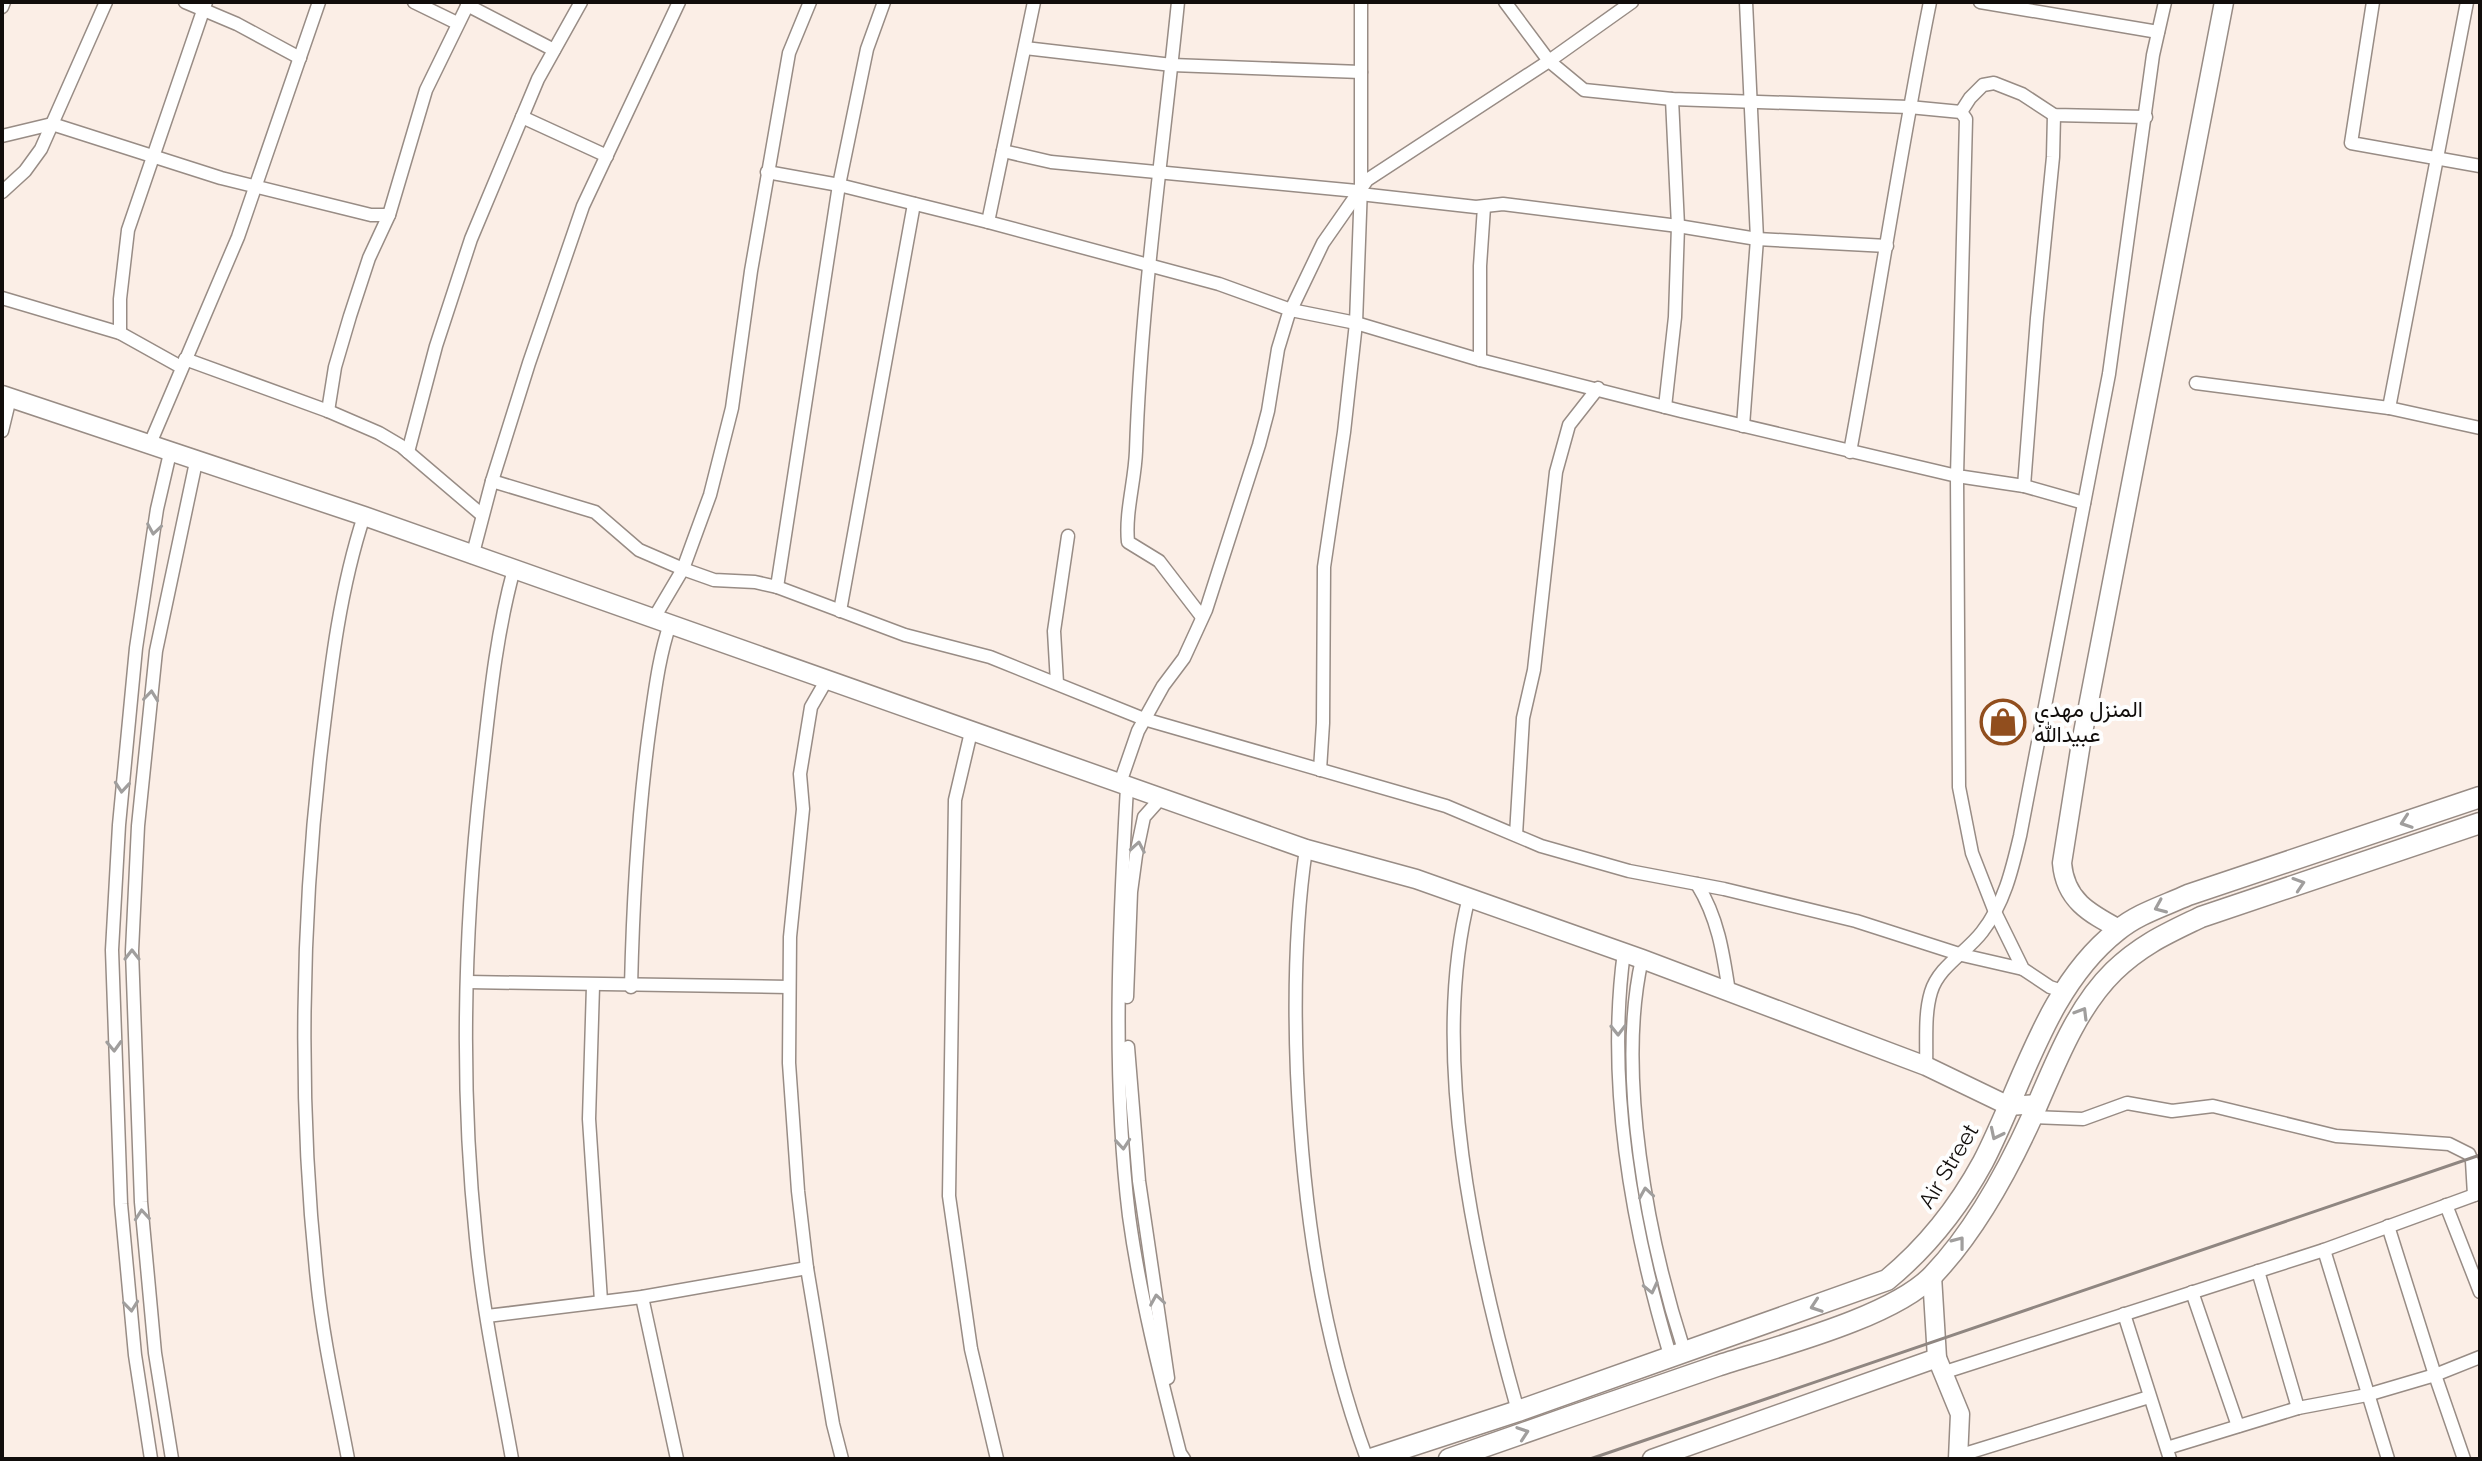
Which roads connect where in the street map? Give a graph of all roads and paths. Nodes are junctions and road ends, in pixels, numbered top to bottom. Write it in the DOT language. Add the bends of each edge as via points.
graph roads {
  1 [pos="106,2"];
  2 [pos="185,2"];
  3 [pos="319,2"];
  4 [pos="414,2"];
  5 [pos="581,2"];
  6 [pos="679,2"];
  7 [pos="810,2"];
  8 [pos="884,2"];
  9 [pos="1034,2"];
  10 [pos="1178,2"];
  11 [pos="1361,2"];
  12 [pos="1505,2"];
  13 [pos="1632,2"];
  14 [pos="1746,2"];
  15 [pos="1930,2"];
  16 [pos="1980,2"];
  17 [pos="2165,2"];
  18 [pos="2224,2"];
  19 [pos="2373,2"];
  20 [pos="2467,2"];
  21 [pos="468,4"];
  22 [pos="204,6"];
  23 [pos="457,23"];
  24 [pos="2158,32"];
  25 [pos="1025,48"];
  26 [pos="554,50"];
  27 [pos="300,58"];
  28 [pos="1549,61"];
  29 [pos="1172,65"];
  30 [pos="1361,72"];
  31 [pos="1672,99"];
  32 [pos="1749,100"];
  33 [pos="1909,107"];
  34 [pos="1961,112"];
  35 [pos="2054,115"];
  36 [pos="522,117"];
  37 [pos="2146,117"];
  38 [pos="52,124"];
  39 [pos="2,136"];
  40 [pos="1003,151"];
  41 [pos="152,154"];
  42 [pos="607,156"];
  43 [pos="2437,158"];
  44 [pos="2480,166"];
  45 [pos="1159,170"];
  46 [pos="767,172"];
  47 [pos="839,185"];
  48 [pos="256,187"];
  49 [pos="1359,190"];
  50 [pos="2,192"];
  51 [pos="914,204"];
  52 [pos="1484,207"];
  53 [pos="389,215"];
  54 [pos="988,222"];
  55 [pos="1678,226"];
  56 [pos="1757,239"];
  57 [pos="1887,246"];
  58 [pos="1148,267"];
  59 [pos="2,298"];
  60 [pos="1291,310"];
  61 [pos="1356,323"];
  62 [pos="120,333"];
  63 [pos="1480,360"];
  64 [pos="183,363"];
  65 [pos="2196,383"];
  66 [pos="1598,388"];
  67 [pos="6,396"];
  68 [pos="1665,407"];
  69 [pos="2389,408"];
  70 [pos="328,411"];
  71 [pos="1743,426"];
  72 [pos="2480,428"];
  73 [pos="2,431"];
  74 [pos="149,446"];
  75 [pos="408,452"];
  76 [pos="1850,452"];
  77 [pos="170,453"];
  78 [pos="196,462"];
  79 [pos="1957,476"];
  80 [pos="492,481"];
  81 [pos="2024,486"];
  82 [pos="2084,503"];
  83 [pos="482,515"];
  84 [pos="364,516"];
  85 [pos="1068,536"];
  86 [pos="472,557"];
  87 [pos="514,569"];
  88 [pos="683,569"];
  89 [pos="777,587"];
  90 [pos="840,611"];
  91 [pos="1202,617"];
  92 [pos="662,621"];
  93 [pos="826,681"];
  94 [pos="1057,683"];
  95 [pos="1144,719"];
  96 [pos="971,732"];
  97 [pos="1320,770"];
  98 [pos="1124,785"];
  99 [pos="2480,797"];
  100 [pos="1161,798"];
  101 [pos="2480,823"];
  102 [pos="1516,835"];
  103 [pos="1306,849"];
  104 [pos="1697,884"];
  105 [pos="1469,897"];
  106 [pos="1995,912"];
  107 [pos="2119,929"];
  108 [pos="1624,952"];
  109 [pos="1962,955"];
  110 [pos="1642,959"];
  111 [pos="2023,969"];
  112 [pos="468,982"];
  113 [pos="593,986"];
  114 [pos="631,987"];
  115 [pos="789,987"];
  116 [pos="1729,992"];
  117 [pos="2065,992"];
  118 [pos="1926,1066"];
  119 [pos="2009,1106"];
  120 [pos="2035,1110"];
  121 [pos="2477,1194"];
  122 [pos="2446,1205"];
  123 [pos="2388,1226"];
  124 [pos="2324,1250"];
  125 [pos="807,1268"];
  126 [pos="2258,1271"];
  127 [pos="1932,1276"];
  128 [pos="2192,1292"];
  129 [pos="2480,1292"];
  130 [pos="642,1297"];
  131 [pos="601,1301"];
  132 [pos="2124,1314"];
  133 [pos="487,1316"];
  134 [pos="1677,1353"];
  135 [pos="2480,1357"];
  136 [pos="1940,1365"];
  137 [pos="2435,1375"];
  138 [pos="2367,1395"];
  139 [pos="2149,1397"];
  140 [pos="2298,1408"];
  141 [pos="1518,1411"];
  142 [pos="2238,1426"];
  143 [pos="2168,1453"];
  144 [pos="1958,1457"];
  145 [pos="151,1459"];
  146 [pos="172,1459"];
  147 [pos="348,1459"];
  148 [pos="512,1459"];
  149 [pos="677,1459"];
  150 [pos="842,1459"];
  151 [pos="997,1459"];
  152 [pos="1186,1459"];
  153 [pos="1369,1459"];
  154 [pos="1449,1459"];
  155 [pos="1652,1459"];
  156 [pos="2388,1459"];
  157 [pos="2464,1459"];
  1 -- 38 [label="street"];
  2 -- 22 [label="street"];
  3 -- 27 [label="street"];
  4 -- 23 [label="street"];
  5 -- 26 [label="street"];
  6 -- 42 [label="street"];
  7 -- 46 [label="street" via="789,53"];
  8 -- 47 [label="street" via="867,49"];
  9 -- 25 [label="street"];
  10 -- 29 [label="street"];
  11 -- 30 [label="street"];
  12 -- 28 [label="street"];
  13 -- 28 [label="street"];
  14 -- 32 [label="street"];
  15 -- 33 [label="street"];
  16 -- 24 [label="street"];
  17 -- 24 [label="street"];
  18 -- 107 [label="street" via="2062,863 2070,894 2080,906"];
  19 -- 43 [label="street" via="2351,143"];
  20 -- 43 [label="street"];
  21 -- 23 [label="street"];
  21 -- 26 [label="street"];
  22 -- 27 [label="street"];
  22 -- 41 [label="street"];
  23 -- 53 [label="street" via="426,90"];
  24 -- 37 [label="street"];
  25 -- 29 [label="street"];
  25 -- 40 [label="street"];
  26 -- 36 [label="street"];
  27 -- 48 [label="street"];
  28 -- 31 [label="street" via="1584,90"];
  28 -- 49 [label="street"];
  29 -- 30 [label="street"];
  29 -- 45 [label="street"];
  30 -- 49 [label="street"];
  31 -- 32 [label="street"];
  31 -- 55 [label="street"];
  32 -- 33 [label="street"];
  32 -- 56 [label="street"];
  33 -- 34 [label="street"];
  33 -- 57 [label="street"];
  34 -- 35 [label="street" via="1983,85 1994,83"];
  34 -- 79 [label="street" via="1966,119 1966,200"];
  35 -- 37 [label="street"];
  35 -- 81 [label="street"];
  36 -- 42 [label="street"];
  36 -- 75 [label="street" via="471,239"];
  37 -- 82 [label="street" via="2109,374"];
  38 -- 39 [label="street"];
  38 -- 41 [label="street"];
  38 -- 50 [label="street" via="25,171"];
  40 -- 45 [label="street" via="1051,162"];
  40 -- 54 [label="street"];
  41 -- 48 [label="street"];
  41 -- 62 [label="street" via="128,230"];
  42 -- 80 [label="street" via="583,206"];
  43 -- 44 [label="street"];
  43 -- 69 [label="street"];
  45 -- 49 [label="street"];
  45 -- 58 [label="street"];
  46 -- 47 [label="street"];
  46 -- 88 [label="street" via="732,408 710,495"];
  47 -- 51 [label="street"];
  47 -- 89 [label="street"];
  48 -- 53 [label="street"];
  48 -- 64 [label="street"];
  49 -- 52 [label="street"];
  49 -- 60 [label="street" via="1323,243"];
  49 -- 61 [label="street"];
  51 -- 54 [label="street"];
  51 -- 90 [label="street"];
  52 -- 55 [label="street" via="1503,204"];
  52 -- 63 [label="street"];
  53 -- 70 [label="street" via="350,316"];
  54 -- 58 [label="street"];
  55 -- 56 [label="street"];
  55 -- 68 [label="street"];
  56 -- 57 [label="street"];
  56 -- 71 [label="street"];
  57 -- 76 [label="street"];
  58 -- 60 [label="street" via="1219,284"];
  58 -- 91 [label="street" via="1128,542 1159,561"];
  59 -- 62 [label="street"];
  60 -- 61 [label="street"];
  60 -- 91 [label="street" via="1259,445"];
  61 -- 63 [label="street"];
  61 -- 97 [label="street" via="1324,567"];
  62 -- 64 [label="street"];
  63 -- 66 [label="street"];
  64 -- 70 [label="street"];
  64 -- 74 [label="street"];
  65 -- 69 [label="street"];
  66 -- 68 [label="street"];
  66 -- 102 [label="street" via="1569,425 1556,472 1534,670 1523,718"];
  67 -- 73 [label="street"];
  67 -- 74 [label="street"];
  68 -- 71 [label="street"];
  69 -- 72 [label="street"];
  70 -- 75 [label="street"];
  71 -- 76 [label="street"];
  74 -- 77 [label="street"];
  75 -- 83 [label="street"];
  76 -- 79 [label="street"];
  77 -- 78 [label="street"];
  77 -- 145 [label="street, one-way" via="136,648 112,950 121,1204"];
  78 -- 84 [label="street"];
  146 -- 78 [label="street, one-way" via="155,1353 141,1202 132,951 156,651"];
  79 -- 81 [label="street"];
  79 -- 106 [label="street" via="1959,787 1972,853"];
  80 -- 83 [label="street"];
  80 -- 88 [label="street" via="595,512 639,550"];
  81 -- 82 [label="street"];
  82 -- 106 [label="street" via="2012,873"];
  83 -- 86 [label="street"];
  84 -- 86 [label="street"];
  84 -- 147 [label="street" via="334,646 316,788 305,1013 317,1281"];
  85 -- 94 [label="street" via="1054,631"];
  86 -- 87 [label="street"];
  87 -- 92 [label="street"];
  87 -- 112 [label="street" via="491,684 475,838"];
  88 -- 89 [label="street" via="714,580"];
  88 -- 92 [label="street"];
  89 -- 90 [label="street"];
  90 -- 94 [label="street"];
  91 -- 95 [label="street" via="1184,658"];
  92 -- 93 [label="street"];
  92 -- 114 [label="street" via="643,783"];
  93 -- 96 [label="street"];
  93 -- 115 [label="street" via="811,707 800,774 803,809"];
  94 -- 95 [label="street"];
  95 -- 97 [label="street"];
  95 -- 98 [label="street" via="1128,755"];
  96 -- 98 [label="street"];
  96 -- 151 [label="street" via="955,800 949,1196 971,1349"];
  97 -- 102 [label="street" via="1446,806"];
  98 -- 100 [label="street"];
  98 -- 152 [label="street, one-way" via="1118,937 1129,1216 1154,1351 1180,1453"];
  99 -- 107 [label="main road, Air Street, one-way" via="2188,895"];
  100 -- 103 [label="street"];
  152 -- 100 [label="street, one-way" via="1139,1181 1126,1024 1136,855 1144,817"];
  120 -- 101 [label="main road, one-way" via="2093,996 2149,942 2201,917"];
  102 -- 104 [label="street" via="1629,871"];
  103 -- 105 [label="street"];
  103 -- 153 [label="street" via="1295,1015 1304,1179 1328,1329 1345,1400"];
  104 -- 109 [label="street" via="1856,921"];
  104 -- 116 [label="street" via="1720,932"];
  105 -- 108 [label="street"];
  105 -- 141 [label="street" via="1455,989 1460,1136 1481,1265"];
  106 -- 109 [label="street"];
  106 -- 111 [label="street"];
  107 -- 117 [label="main road, Air Street" via="2081,967"];
  108 -- 110 [label="street"];
  108 -- 134 [label="street, one-way" via="1618,1031 1626,1140 1647,1273"];
  109 -- 111 [label="street"];
  109 -- 118 [label="street" via="1938,976 1932,990"];
  110 -- 116 [label="street"];
  134 -- 110 [label="street, one-way" via="1636,1110 1635,1002"];
  111 -- 117 [label="street"];
  112 -- 113 [label="street"];
  112 -- 133 [label="street" via="469,1158"];
  113 -- 114 [label="street"];
  113 -- 131 [label="street" via="589,1119"];
  114 -- 115 [label="street"];
  115 -- 125 [label="street" via="789,1063"];
  116 -- 118 [label="street"];
  117 -- 119 [label="main road, Air Street"];
  118 -- 119 [label="street"];
  119 -- 120 [label="street"];
  119 -- 134 [label="main road, Air Street, one-way" via="1951,1212 1927,1244 1887,1280"];
  120 -- 121 [label="street" via="2083,1119 2127,1103 2172,1111 2213,1106 2336,1136 2449,1144 2469,1154"];
  127 -- 120 [label="main road, one-way" via="1977,1218"];
  121 -- 122 [label="street"];
  122 -- 123 [label="street"];
  122 -- 129 [label="street"];
  123 -- 124 [label="street"];
  123 -- 137 [label="street"];
  124 -- 126 [label="street"];
  124 -- 138 [label="street"];
  125 -- 130 [label="street"];
  125 -- 150 [label="street"];
  126 -- 128 [label="street"];
  126 -- 140 [label="street"];
  127 -- 136 [label="street"];
  154 -- 127 [label="main road, one-way" via="1827,1330 1888,1305"];
  128 -- 132 [label="street"];
  128 -- 142 [label="street"];
  130 -- 131 [label="street"];
  130 -- 149 [label="street"];
  131 -- 133 [label="street"];
  132 -- 136 [label="street"];
  132 -- 139 [label="street"];
  133 -- 148 [label="street"];
  134 -- 141 [label="main road, Air Street"];
  135 -- 137 [label="street"];
  136 -- 144 [label="street" via="1960,1414"];
  136 -- 155 [label="street"];
  137 -- 138 [label="street"];
  137 -- 157 [label="street"];
  138 -- 140 [label="street"];
  138 -- 156 [label="street"];
  139 -- 143 [label="street"];
  139 -- 144 [label="street"];
  140 -- 142 [label="street"];
  141 -- 153 [label="main road, Air Street"];
  142 -- 143 [label="street"];
}
